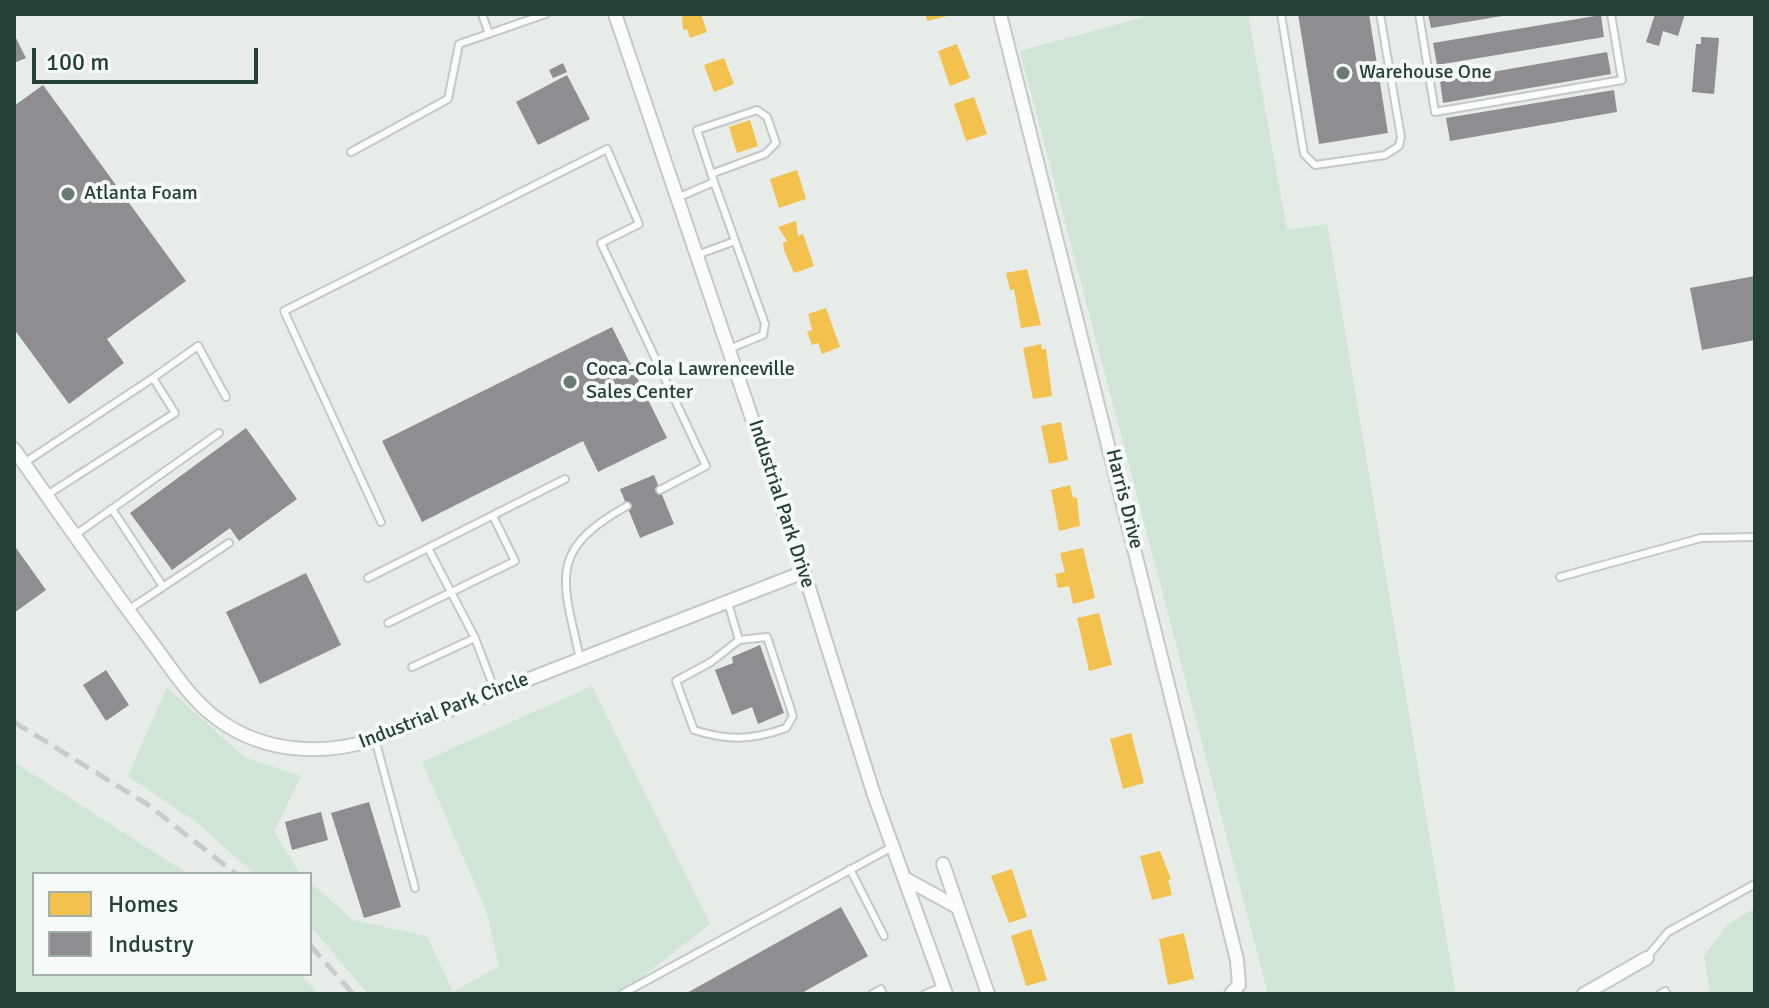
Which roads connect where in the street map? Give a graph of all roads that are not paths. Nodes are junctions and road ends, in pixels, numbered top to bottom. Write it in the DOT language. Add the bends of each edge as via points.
graph roads {
  1 [pos="482,14"];
  2 [pos="546,14"];
  3 [pos="615,14"];
  4 [pos="1000,14"];
  5 [pos="1281,14"];
  6 [pos="1380,14"];
  7 [pos="1419,14"];
  8 [pos="1611,14"];
  9 [pos="489,34"];
  10 [pos="351,152"];
  11 [pos="713,178"];
  12 [pos="677,198"];
  13 [pos="735,241"];
  14 [pos="697,255"];
  15 [pos="729,349"];
  16 [pos="153,378"];
  17 [pos="226,397"];
  18 [pos="219,433"];
  19 [pos="14,449"];
  20 [pos="24,463"];
  21 [pos="565,479"];
  22 [pos="660,490"];
  23 [pos="47,495"];
  24 [pos="627,506"];
  25 [pos="112,509"];
  26 [pos="493,516"];
  27 [pos="381,522"];
  28 [pos="75,535"];
  29 [pos="1755,537"];
  30 [pos="229,543"];
  31 [pos="428,548"];
  32 [pos="804,572"];
  33 [pos="1560,577"];
  34 [pos="368,578"];
  35 [pos="162,585"];
  36 [pos="451,592"];
  37 [pos="726,599"];
  38 [pos="128,610"];
  39 [pos="388,623"];
  40 [pos="475,638"];
  41 [pos="739,640"];
  42 [pos="580,659"];
  43 [pos="412,667"];
  44 [pos="495,691"];
  45 [pos="375,739"];
  46 [pos="892,847"];
  47 [pos="943,864"];
  48 [pos="850,869"];
  49 [pos="904,878"];
  50 [pos="1755,884"];
  51 [pos="415,888"];
  52 [pos="957,907"];
  53 [pos="884,936"];
  54 [pos="1647,958"];
  55 [pos="1235,989"];
  56 [pos="945,990"];
  57 [pos="622,994"];
  58 [pos="872,994"];
  59 [pos="883,994"];
  60 [pos="925,994"];
  61 [pos="988,994"];
  62 [pos="1584,994"];
  63 [pos="1660,994"];
  64 [pos="1667,994"];
  1 -- 9 [label="lane"];
  2 -- 9 [label="lane"];
  3 -- 12 [label="street, Industrial Park Drive"];
  4 -- 55 [label="street, Harris Drive" via="1173,694 1237,960"];
  5 -- 6 [label="lane" via="1304,154 1315,165 1385,155 1399,146"];
  7 -- 8 [label="lane" via="1435,112 1622,80"];
  9 -- 10 [label="lane" via="459,44 448,99"];
  11 -- 11 [label="lane" via="697,130 757,110 767,117 776,143 765,154"];
  11 -- 12 [label="lane"];
  11 -- 13 [label="lane"];
  12 -- 14 [label="street, Industrial Park Drive"];
  13 -- 14 [label="lane"];
  13 -- 15 [label="lane" via="765,324 763,335"];
  14 -- 15 [label="street, Industrial Park Drive"];
  15 -- 32 [label="street, Industrial Park Drive"];
  16 -- 17 [label="lane" via="198,346"];
  16 -- 20 [label="lane"];
  16 -- 23 [label="lane" via="175,413"];
  18 -- 25 [label="lane"];
  19 -- 20 [label="street, Industrial Park Circle"];
  20 -- 23 [label="street, Industrial Park Circle"];
  21 -- 26 [label="lane"];
  22 -- 27 [label="lane" via="706,466 601,243 639,224 607,149 284,311"];
  23 -- 28 [label="street, Industrial Park Circle"];
  24 -- 42 [label="lane" via="593,525 573,549 563,580"];
  25 -- 28 [label="lane"];
  25 -- 35 [label="lane"];
  26 -- 31 [label="lane"];
  26 -- 36 [label="lane" via="515,561"];
  28 -- 38 [label="street, Industrial Park Circle"];
  29 -- 33 [label="lane" via="1701,538"];
  30 -- 35 [label="lane"];
  31 -- 34 [label="lane"];
  31 -- 36 [label="lane"];
  32 -- 37 [label="street, Industrial Park Circle"];
  32 -- 46 [label="street, Industrial Park Drive"];
  35 -- 38 [label="lane"];
  36 -- 39 [label="lane"];
  36 -- 40 [label="lane"];
  37 -- 41 [label="lane"];
  37 -- 42 [label="street, Industrial Park Circle"];
  38 -- 45 [label="street, Industrial Park Circle" via="187,689 230,727 258,740 301,749 331,750"];
  40 -- 43 [label="lane"];
  40 -- 44 [label="lane"];
  41 -- 41 [label="lane" via="767,637 793,716 786,728 762,737 718,738 694,730 676,681"];
  42 -- 44 [label="street, Industrial Park Circle"];
  44 -- 45 [label="street, Industrial Park Circle"];
  45 -- 51 [label="lane"];
  46 -- 48 [label="lane"];
  46 -- 49 [label="street, Industrial Park Drive"];
  47 -- 52 [label="street"];
  48 -- 53 [label="lane"];
  48 -- 57 [label="lane"];
  49 -- 52 [label="street"];
  49 -- 56 [label="street, Industrial Park Drive"];
  50 -- 54 [label="lane" via="1668,932"];
  52 -- 61 [label="street"];
  54 -- 62 [label="street"];
  56 -- 60 [label="lane"];
  58 -- 59 [label="lane" via="881,989"];
  63 -- 64 [label="lane"];
}
